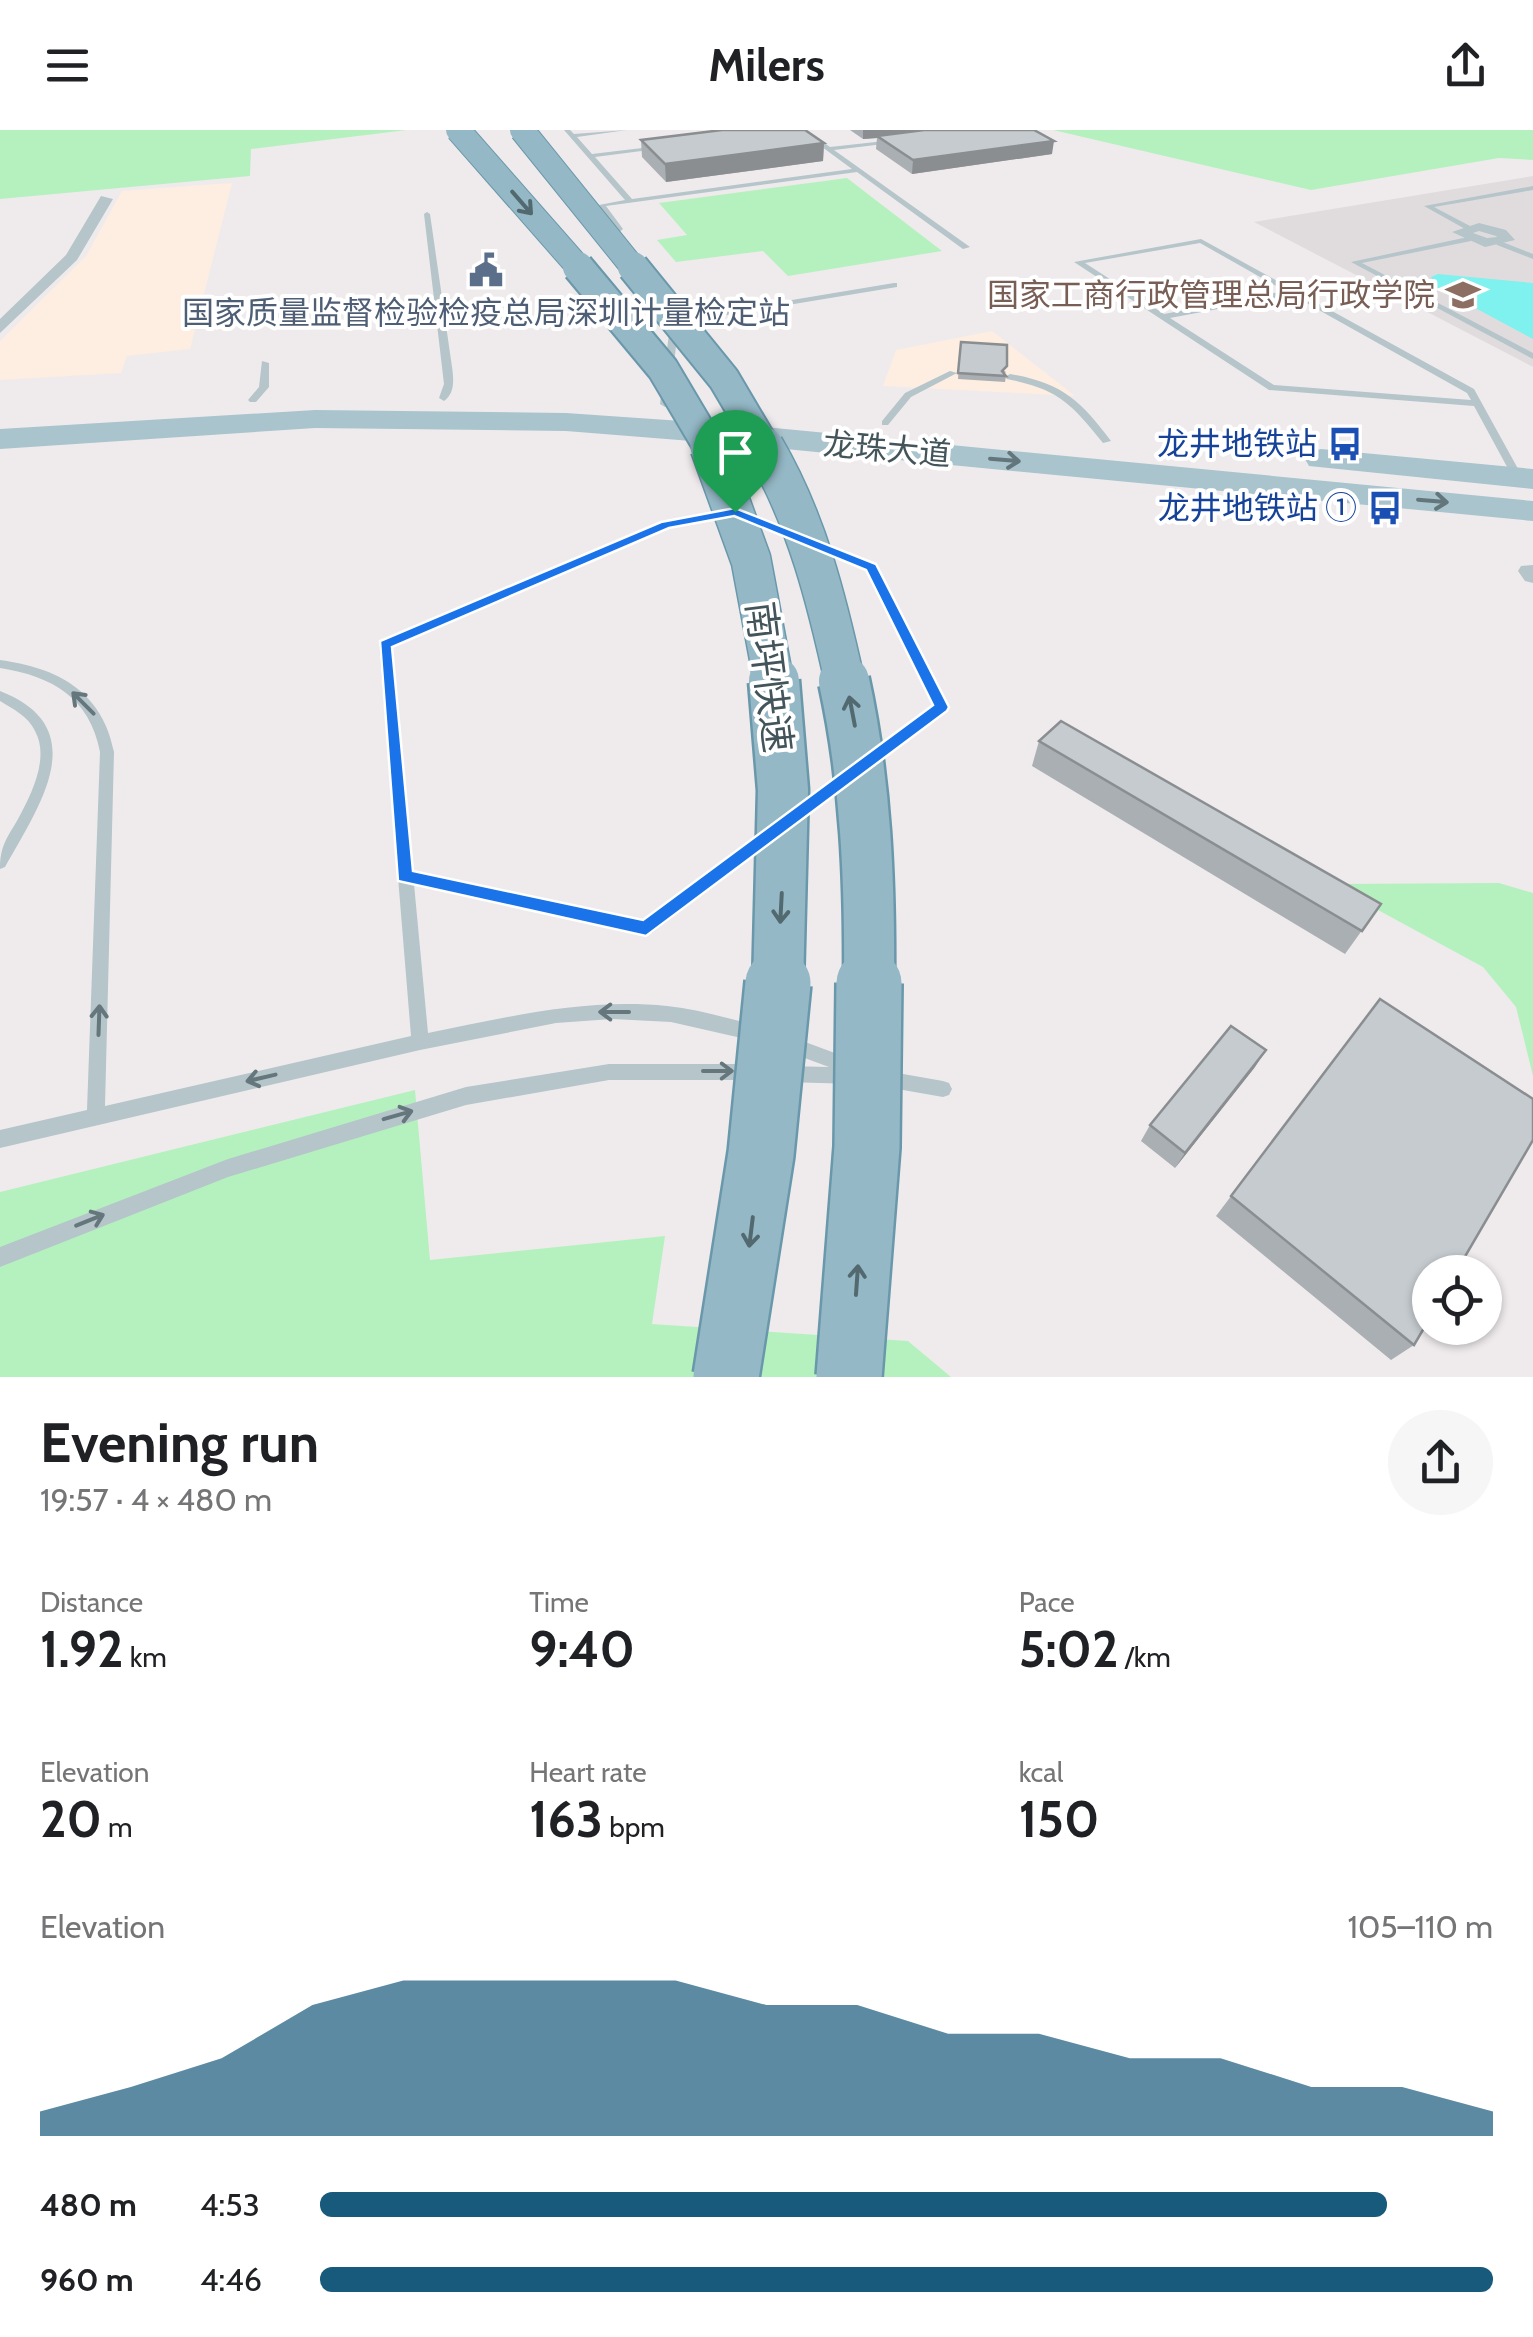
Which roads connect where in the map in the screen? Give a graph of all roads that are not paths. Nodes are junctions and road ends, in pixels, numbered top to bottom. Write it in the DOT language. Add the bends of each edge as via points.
graph roads {
  1 [pos="458,130"];
  2 [pos="526,130"];
  3 [pos="624,130"];
  4 [pos="802,130"];
  5 [pos="570,133"];
  6 [pos="902,140"];
  7 [pos="668,146"];
  8 [pos="828,149"];
  9 [pos="590,156"];
  10 [pos="858,170"];
  11 [pos="1533,188"];
  12 [pos="106,199"];
  13 [pos="630,202"];
  14 [pos="427,214"];
  15 [pos="1468,234"];
  16 [pos="612,235"];
  17 [pos="1500,244"];
  18 [pos="966,247"];
  19 [pos="1533,258"];
  20 [pos="894,286"];
  21 [pos="1293,292"];
  22 [pos="1163,317"];
  23 [pos="674,322"];
  24 [pos="0,328"];
  25 [pos="1533,356"];
  26 [pos="265,362"];
  27 [pos="953,373"];
  28 [pos="1010,377"];
  29 [pos="444,398"];
  30 [pos="253,400"];
  31 [pos="665,404"];
  32 [pos="1477,404"];
  33 [pos="0,416"];
  34 [pos="885,423"];
  35 [pos="0,439"];
  36 [pos="1106,442"];
  37 [pos="1525,477"];
  38 [pos="1533,511"];
  39 [pos="0,664"];
  40 [pos="0,696"];
  41 [pos="0,863"];
  42 [pos="405,876"];
  43 [pos="420,1042"];
  44 [pos="877,1077"];
  45 [pos="943,1089"];
  46 [pos="96,1118"];
  47 [pos="0,1139"];
  48 [pos="0,1257"];
  49 [pos="726,1377"];
  50 [pos="849,1377"];
  1 -- 49 [label="highway, 南坪快速, one-way, bridge" via="649,350 683,399 714,456 759,587 782,758 782,888 772,1060"];
  2 -- 16 [label="lane"];
  50 -- 2 [label="highway, 南坪快速, one-way, bridge" via="867,1147 870,864 858,744 823,583 780,474 724,379"];
  3 -- 5 [label="lane"];
  4 -- 8 [label="lane"];
  5 -- 9 [label="lane"];
  6 -- 8 [label="lane"];
  7 -- 9 [label="lane"];
  8 -- 10 [label="lane"];
  9 -- 13 [label="lane"];
  10 -- 13 [label="lane"];
  10 -- 18 [label="lane"];
  11 -- 15 [label="lane" via="1428,206"];
  12 -- 24 [label="street" via="72,257"];
  13 -- 16 [label="lane" via="602,205 619,229"];
  14 -- 29 [label="lane" via="447,360"];
  15 -- 17 [label="street" via="1501,233 1508,238"];
  15 -- 25 [label="lane" via="1355,262"];
  16 -- 23 [label="lane"];
  17 -- 19 [label="lane"];
  20 -- 23 [label="lane"];
  21 -- 22 [label="lane"];
  21 -- 22 [label="lane" via="1201,241 1078,262"];
  21 -- 32 [label="lane" via="1471,391"];
  22 -- 32 [label="lane" via="1272,388"];
  23 -- 31 [label="lane"];
  26 -- 30 [label="lane" via="264,387"];
  27 -- 34 [label="lane" via="908,395"];
  28 -- 36 [label="lane" via="1058,390"];
  29 -- 30 [label="main road, 龙珠大道"];
  29 -- 31 [label="main road, 龙珠大道"];
  30 -- 33 [label="main road, 龙珠大道"];
  31 -- 34 [label="main road, 龙珠大道"];
  32 -- 37 [label="lane"];
  34 -- 36 [label="main road, 龙珠大道"];
  35 -- 38 [label="main road, 龙珠大道, one-way" via="315,419 566,422"];
  36 -- 37 [label="main road, 龙珠大道"];
  46 -- 39 [label="lane, one-way" via="104,730 52,676"];
  40 -- 41 [label="lane" via="24,706 47,733 49,763"];
  42 -- 42 [label="lane" via="646,928 941,707 871,567 735,512 666,524 385,644"];
  42 -- 43 [label="lane"];
  44 -- 43 [label="lane, one-way" via="779,1040 670,1014 556,1015"];
  43 -- 46 [label="lane, one-way"];
  44 -- 45 [label="lane"];
  48 -- 44 [label="lane, one-way" via="228,1168 536,1081 628,1072"];
  46 -- 47 [label="lane"];
}
